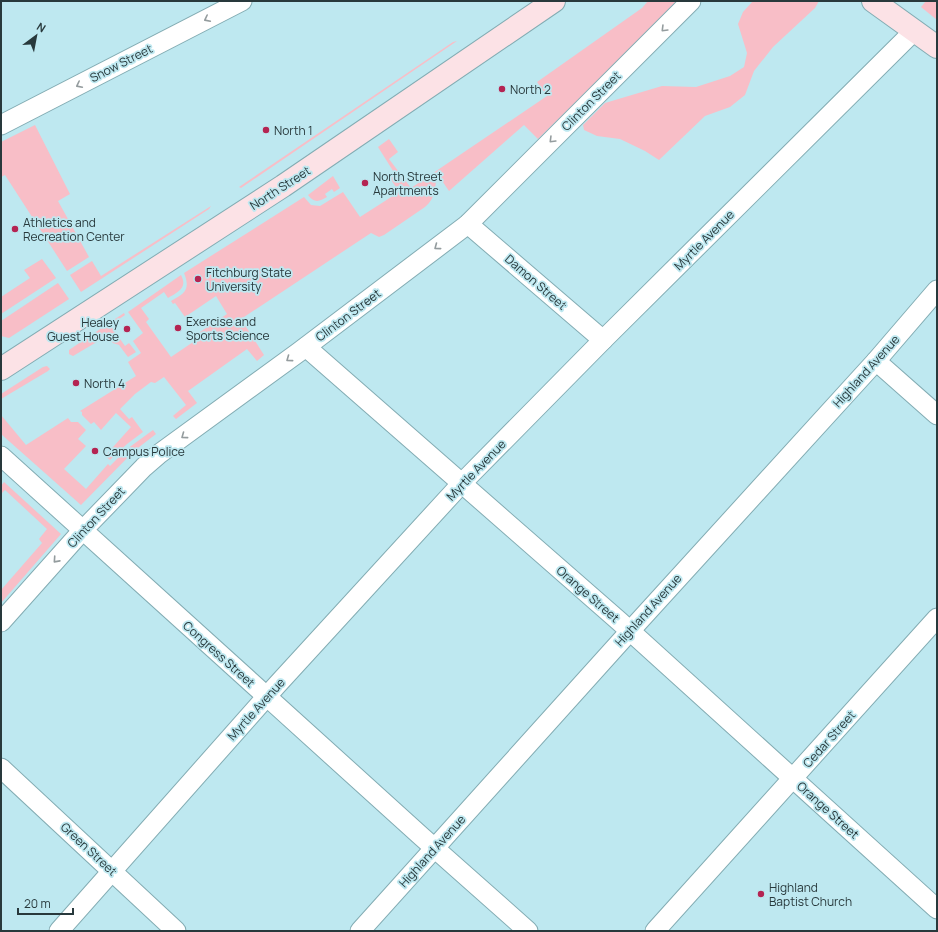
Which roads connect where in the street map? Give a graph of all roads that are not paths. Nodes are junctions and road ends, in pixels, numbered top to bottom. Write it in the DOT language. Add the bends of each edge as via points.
graph roads {
  1 [pos="242,1"];
  2 [pos="691,1"];
  3 [pos="873,1"];
  4 [pos="545,5"];
  5 [pos="915,30"];
  6 [pos="937,47"];
  7 [pos="1,125"];
  8 [pos="468,224"];
  9 [pos="937,290"];
  10 [pos="603,340"];
  11 [pos="306,347"];
  12 [pos="876,361"];
  13 [pos="1,369"];
  14 [pos="937,415"];
  15 [pos="1,456"];
  16 [pos="462,483"];
  17 [pos="82,531"];
  18 [pos="937,618"];
  19 [pos="1,622"];
  20 [pos="630,631"];
  21 [pos="266,697"];
  22 [pos="2,772"];
  23 [pos="793,778"];
  24 [pos="435,848"];
  25 [pos="113,871"];
  26 [pos="937,910"];
  27 [pos="59,931"];
  28 [pos="176,931"];
  29 [pos="360,931"];
  30 [pos="528,931"];
  31 [pos="655,931"];
  1 -- 7 [label="street, Snow Street, one-way"];
  2 -- 8 [label="street, Clinton Street, one-way"];
  3 -- 5 [label="street"];
  4 -- 13 [label="street, North Street" via="283,186"];
  5 -- 6 [label="street"];
  5 -- 10 [label="street, Myrtle Avenue"];
  8 -- 10 [label="street, Damon Street"];
  8 -- 11 [label="street, Clinton Street, one-way"];
  9 -- 12 [label="street, Highland Avenue"];
  10 -- 16 [label="street, Myrtle Avenue"];
  11 -- 16 [label="street, Orange Street"];
  11 -- 17 [label="street, Clinton Street, one-way" via="159,454"];
  12 -- 14 [label="street"];
  12 -- 20 [label="street, Highland Avenue"];
  15 -- 17 [label="street, Congress Street"];
  16 -- 20 [label="street, Orange Street"];
  16 -- 21 [label="street, Myrtle Avenue"];
  17 -- 19 [label="street, Clinton Street, one-way"];
  17 -- 21 [label="street, Congress Street"];
  18 -- 23 [label="street, Cedar Street"];
  20 -- 23 [label="street, Orange Street"];
  20 -- 24 [label="street, Highland Avenue"];
  21 -- 24 [label="street, Congress Street"];
  21 -- 25 [label="street, Myrtle Avenue"];
  22 -- 25 [label="street, Green Street"];
  23 -- 26 [label="street, Orange Street"];
  23 -- 31 [label="street, Cedar Street"];
  24 -- 29 [label="street, Highland Avenue"];
  24 -- 30 [label="street, Congress Street"];
  25 -- 27 [label="street, Myrtle Avenue"];
  25 -- 28 [label="street, Green Street"];
}
